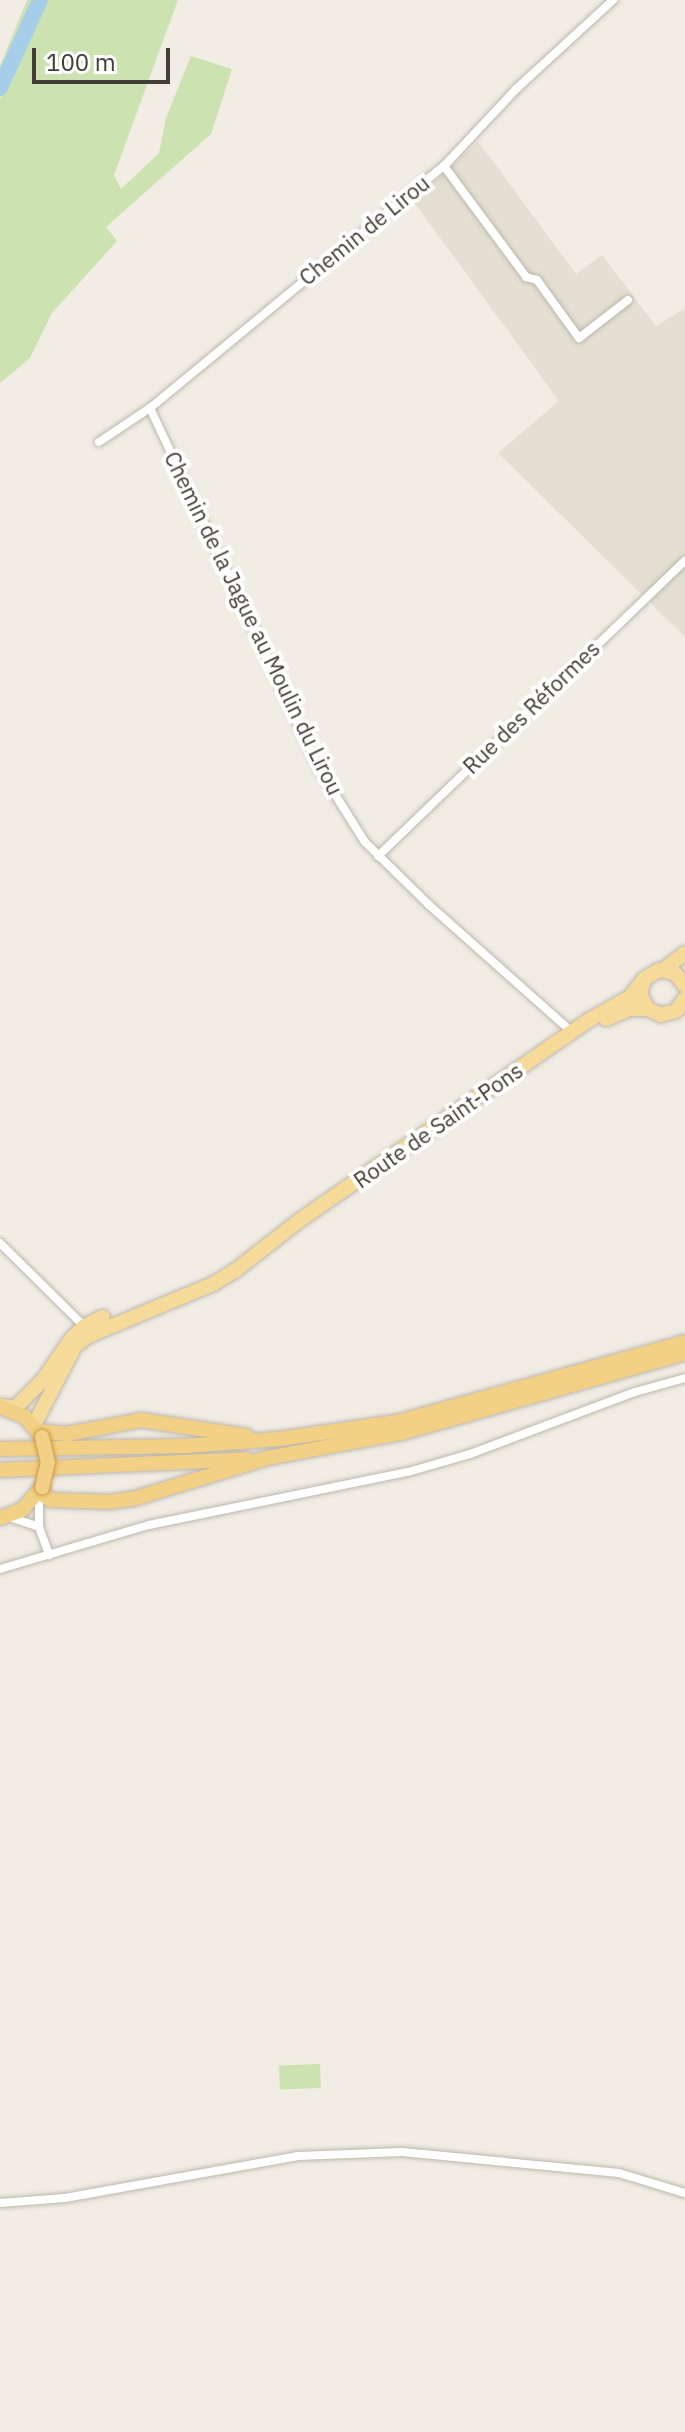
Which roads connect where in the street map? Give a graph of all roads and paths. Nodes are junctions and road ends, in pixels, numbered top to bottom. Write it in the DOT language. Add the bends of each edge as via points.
graph roads {
  1 [pos="613,0"];
  2 [pos="444,166"];
  3 [pos="628,300"];
  4 [pos="150,408"];
  5 [pos="99,442"];
  6 [pos="685,561"];
  7 [pos="378,856"];
  8 [pos="685,953"];
  9 [pos="664,969"];
  10 [pos="644,979"];
  11 [pos="684,979"];
  12 [pos="685,998"];
  13 [pos="648,1009"];
  14 [pos="574,1031"];
  15 [pos="0,1243"];
  16 [pos="86,1331"];
  17 [pos="685,1342"];
  18 [pos="685,1353"];
  19 [pos="685,1378"];
  20 [pos="0,1406"];
  21 [pos="38,1431"];
  22 [pos="279,1439"];
  23 [pos="0,1449"];
  24 [pos="267,1458"];
  25 [pos="0,1470"];
  26 [pos="38,1493"];
  27 [pos="4,1517"];
  28 [pos="39,1527"];
  29 [pos="49,1555"];
  30 [pos="0,1569"];
  31 [pos="685,2193"];
  32 [pos="0,2203"];
  1 -- 2 [label="street, Chemin de Lirou" via="516,89"];
  2 -- 3 [label="street" via="526,277 537,280 579,338"];
  2 -- 4 [label="street, Chemin de Lirou"];
  4 -- 5 [label="street, Chemin de Lirou"];
  4 -- 7 [label="street, Chemin de la Jague au Moulin du Lirou" via="319,769"];
  6 -- 7 [label="street, Rue des Réformes"];
  7 -- 14 [label="street, Chemin de la Jague au Moulin du Lirou"];
  8 -- 9 [label="main road"];
  9 -- 10 [label="main road, Route de Saint-Pons"];
  9 -- 11 [label="main road"];
  10 -- 13 [label="main road" via="640,995"];
  10 -- 14 [label="main road, Route de Saint-Pons" via="630,997"];
  12 -- 13 [label="main road, Route de Saint-Pons" via="671,1014"];
  13 -- 14 [label="main road, Route de Saint-Pons" via="630,1009"];
  14 -- 16 [label="main road, Route de Saint-Pons" via="213,1284"];
  15 -- 16 [label="street"];
  16 -- 20 [label="main road, Route de Saint-Pons" via="15,1408"];
  16 -- 21 [label="main road, Route de Saint-Pons"];
  17 -- 22 [label="highway" via="397,1422"];
  18 -- 24 [label="highway" via="401,1433"];
  19 -- 29 [label="street" via="408,1472 149,1525"];
  20 -- 21 [label="highway" via="24,1416"];
  21 -- 22 [label="highway" via="67,1434 141,1420"];
  21 -- 26 [label="highway, bridge" via="48,1462"];
  22 -- 23 [label="highway"];
  24 -- 25 [label="highway"];
  24 -- 26 [label="highway" via="136,1498 51,1500"];
  26 -- 27 [label="highway"];
  26 -- 28 [label="street"];
  27 -- 28 [label="street"];
  28 -- 29 [label="street"];
  29 -- 30 [label="street"];
  31 -- 32 [label="street" via="619,2173 402,2152 298,2156 65,2198"];
}
